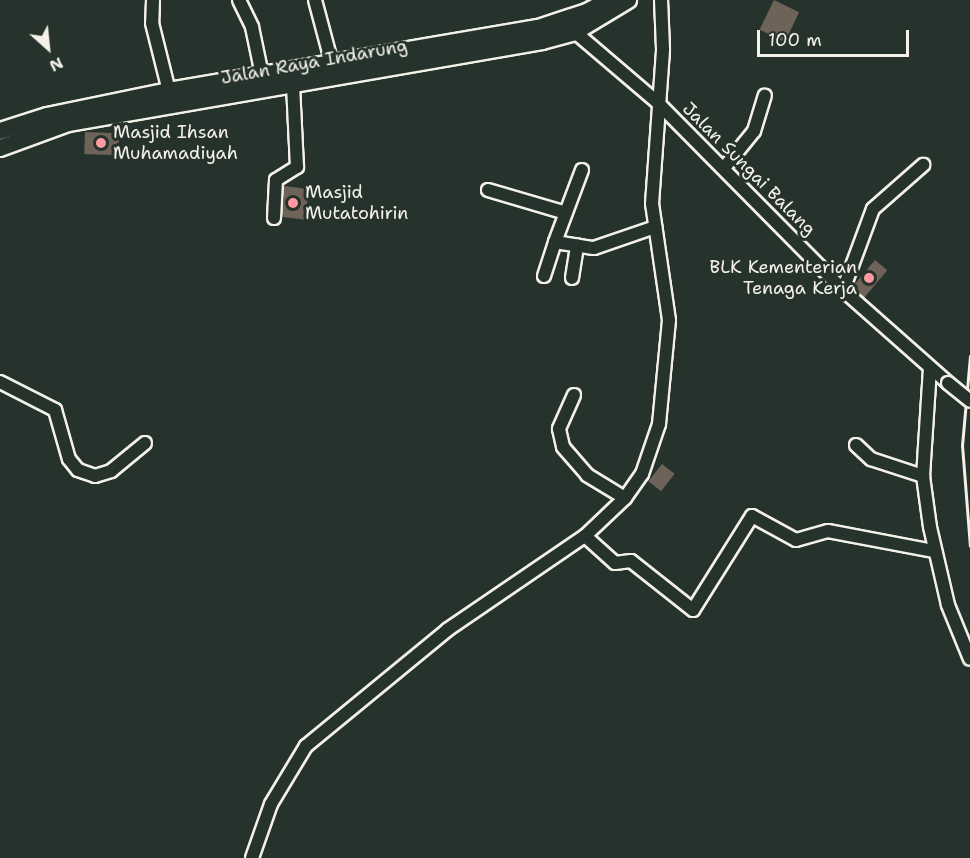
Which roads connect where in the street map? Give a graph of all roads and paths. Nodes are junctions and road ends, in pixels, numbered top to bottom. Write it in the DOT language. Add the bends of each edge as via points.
graph roads {
  1 [pos="153,0"];
  2 [pos="239,0"];
  3 [pos="315,0"];
  4 [pos="609,0"];
  5 [pos="628,0"];
  6 [pos="661,0"];
  7 [pos="575,32"];
  8 [pos="332,64"];
  9 [pos="262,75"];
  10 [pos="293,86"];
  11 [pos="169,91"];
  12 [pos="765,96"];
  13 [pos="657,102"];
  14 [pos="0,131"];
  15 [pos="0,148"];
  16 [pos="923,165"];
  17 [pos="724,168"];
  18 [pos="582,170"];
  19 [pos="488,190"];
  20 [pos="566,213"];
  21 [pos="274,218"];
  22 [pos="655,227"];
  23 [pos="555,242"];
  24 [pos="577,245"];
  25 [pos="544,276"];
  26 [pos="572,278"];
  27 [pos="843,290"];
  28 [pos="930,369"];
  29 [pos="0,382"];
  30 [pos="574,395"];
  31 [pos="970,401"];
  32 [pos="146,443"];
  33 [pos="856,445"];
  34 [pos="923,476"];
  35 [pos="625,498"];
  36 [pos="585,536"];
  37 [pos="933,551"];
  38 [pos="970,659"];
  39 [pos="252,858"];
  1 -- 11 [label="street" via="152,23"];
  2 -- 9 [label="street" via="252,27"];
  3 -- 8 [label="street"];
  4 -- 8 [label="highway, Jalan Raya Indarung" via="587,12 538,28"];
  5 -- 7 [label="highway, Jalan Raya Indarung"];
  6 -- 13 [label="street" via="663,49"];
  7 -- 10 [label="highway, Jalan Raya Indarung"];
  7 -- 13 [label="street, Jalan Sungai Balang"];
  8 -- 9 [label="highway, Jalan Raya Indarung"];
  9 -- 11 [label="highway, Jalan Raya Indarung"];
  10 -- 15 [label="highway, Jalan Raya Indarung" via="68,123"];
  10 -- 21 [label="street" via="297,167 276,180"];
  11 -- 14 [label="highway, Jalan Raya Indarung" via="47,116"];
  12 -- 17 [label="street" via="754,131"];
  13 -- 17 [label="street, Jalan Sungai Balang"];
  13 -- 22 [label="street"];
  16 -- 27 [label="street" via="873,209"];
  17 -- 27 [label="street, Jalan Sungai Balang"];
  18 -- 20 [label="street"];
  19 -- 20 [label="street"];
  20 -- 23 [label="street"];
  22 -- 24 [label="street" via="602,247"];
  22 -- 35 [label="street" via="669,320 658,424 642,474"];
  23 -- 24 [label="street"];
  23 -- 25 [label="street"];
  24 -- 26 [label="street"];
  27 -- 28 [label="street, Jalan Sungai Balang"];
  28 -- 31 [label="street, Jalan Sungai Balang, bridge"];
  28 -- 34 [label="street"];
  29 -- 32 [label="street" via="55,410 69,459 78,470 94,476 111,471"];
  30 -- 35 [label="street" via="559,429 563,447 587,475"];
  33 -- 34 [label="street" via="871,459"];
  34 -- 37 [label="street"];
  35 -- 36 [label="street"];
  36 -- 37 [label="street" via="615,563 631,561 693,610 752,516 800,540 828,531"];
  36 -- 39 [label="street" via="447,630 306,746 271,804"];
  37 -- 38 [label="street"];
}
